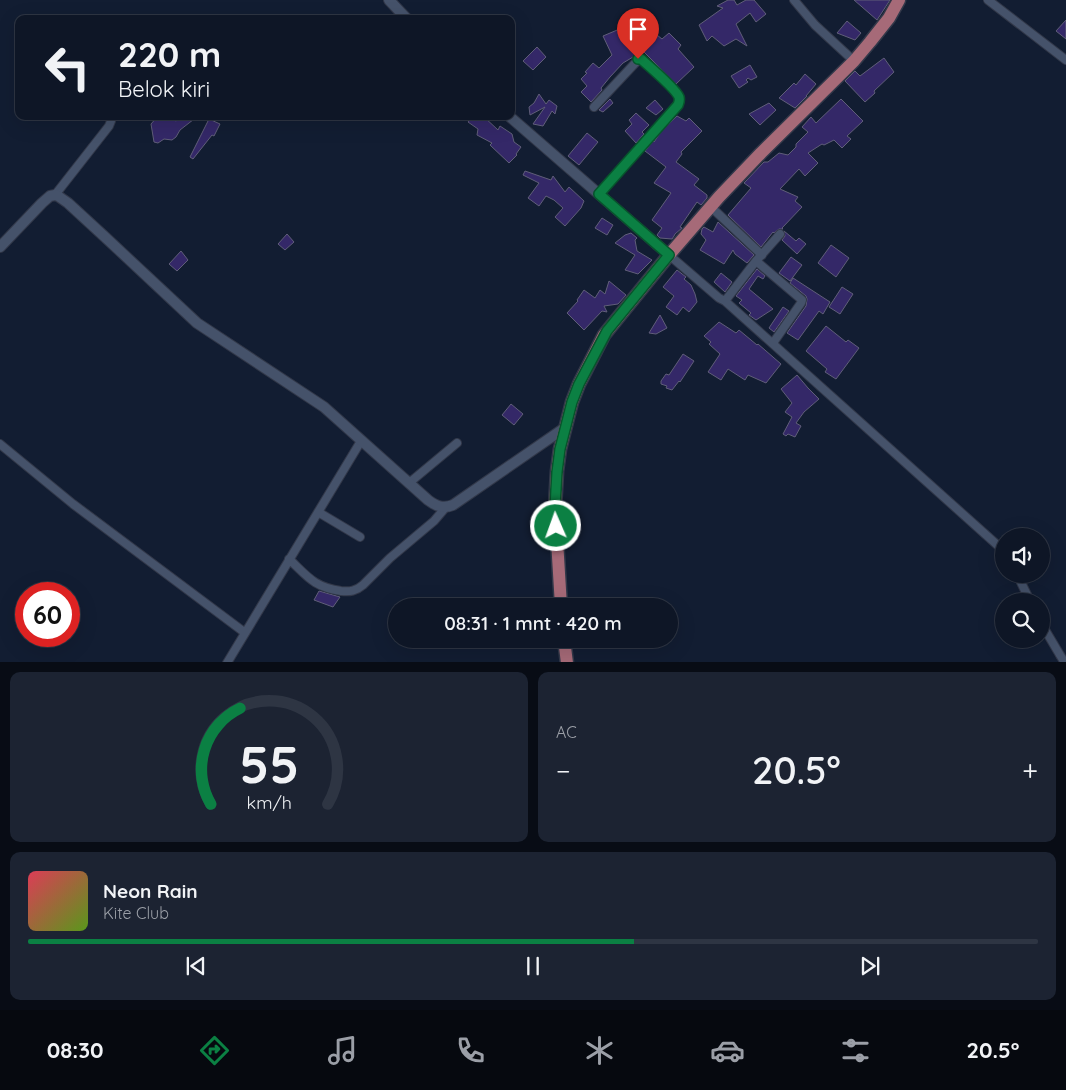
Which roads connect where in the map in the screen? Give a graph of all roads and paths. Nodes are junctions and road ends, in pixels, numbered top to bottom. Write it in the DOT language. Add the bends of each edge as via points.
graph roads {
  1 [pos="388,0"];
  2 [pos="794,0"];
  3 [pos="899,0"];
  4 [pos="988,0"];
  5 [pos="403,15"];
  6 [pos="1066,60"];
  7 [pos="854,61"];
  8 [pos="594,107"];
  9 [pos="111,120"];
  10 [pos="514,120"];
  11 [pos="599,194"];
  12 [pos="55,195"];
  13 [pos="711,207"];
  14 [pos="780,234"];
  15 [pos="0,247"];
  16 [pos="669,255"];
  17 [pos="759,258"];
  18 [pos="725,301"];
  19 [pos="773,344"];
  20 [pos="566,427"];
  21 [pos="361,441"];
  22 [pos="457,443"];
  23 [pos="0,444"];
  24 [pos="409,483"];
  25 [pos="446,507"];
  26 [pos="318,512"];
  27 [pos="360,537"];
  28 [pos="995,543"];
  29 [pos="289,559"];
  30 [pos="561,598"];
  31 [pos="244,632"];
  32 [pos="1050,638"];
  33 [pos="565,648"];
  34 [pos="227,662"];
  35 [pos="567,662"];
  36 [pos="1066,662"];
  1 -- 5 [label="street"];
  2 -- 7 [label="street"];
  3 -- 7 [label="main road" via="889,18"];
  4 -- 6 [label="street"];
  7 -- 13 [label="main road" via="761,152"];
  8 -- 11 [label="street" via="639,58 680,100"];
  9 -- 12 [label="street"];
  10 -- 11 [label="street"];
  11 -- 16 [label="street"];
  12 -- 15 [label="street" via="42,203"];
  12 -- 21 [label="street" via="68,203 196,323 324,407"];
  13 -- 16 [label="main road"];
  13 -- 17 [label="street"];
  14 -- 17 [label="street"];
  16 -- 18 [label="street"];
  16 -- 20 [label="main road" via="604,335 579,384"];
  17 -- 18 [label="street"];
  17 -- 19 [label="street" via="802,300"];
  18 -- 19 [label="street"];
  19 -- 28 [label="street"];
  20 -- 25 [label="street"];
  20 -- 30 [label="main road" via="559,456 555,507"];
  21 -- 24 [label="street"];
  21 -- 26 [label="street"];
  22 -- 24 [label="street"];
  23 -- 31 [label="street" via="73,504"];
  24 -- 25 [label="street" via="435,506"];
  25 -- 29 [label="street" via="354,591 318,585"];
  26 -- 27 [label="street"];
  26 -- 29 [label="street"];
  29 -- 31 [label="street"];
  31 -- 34 [label="street"];
  32 -- 36 [label="street"];
  33 -- 35 [label="main road"];
}
